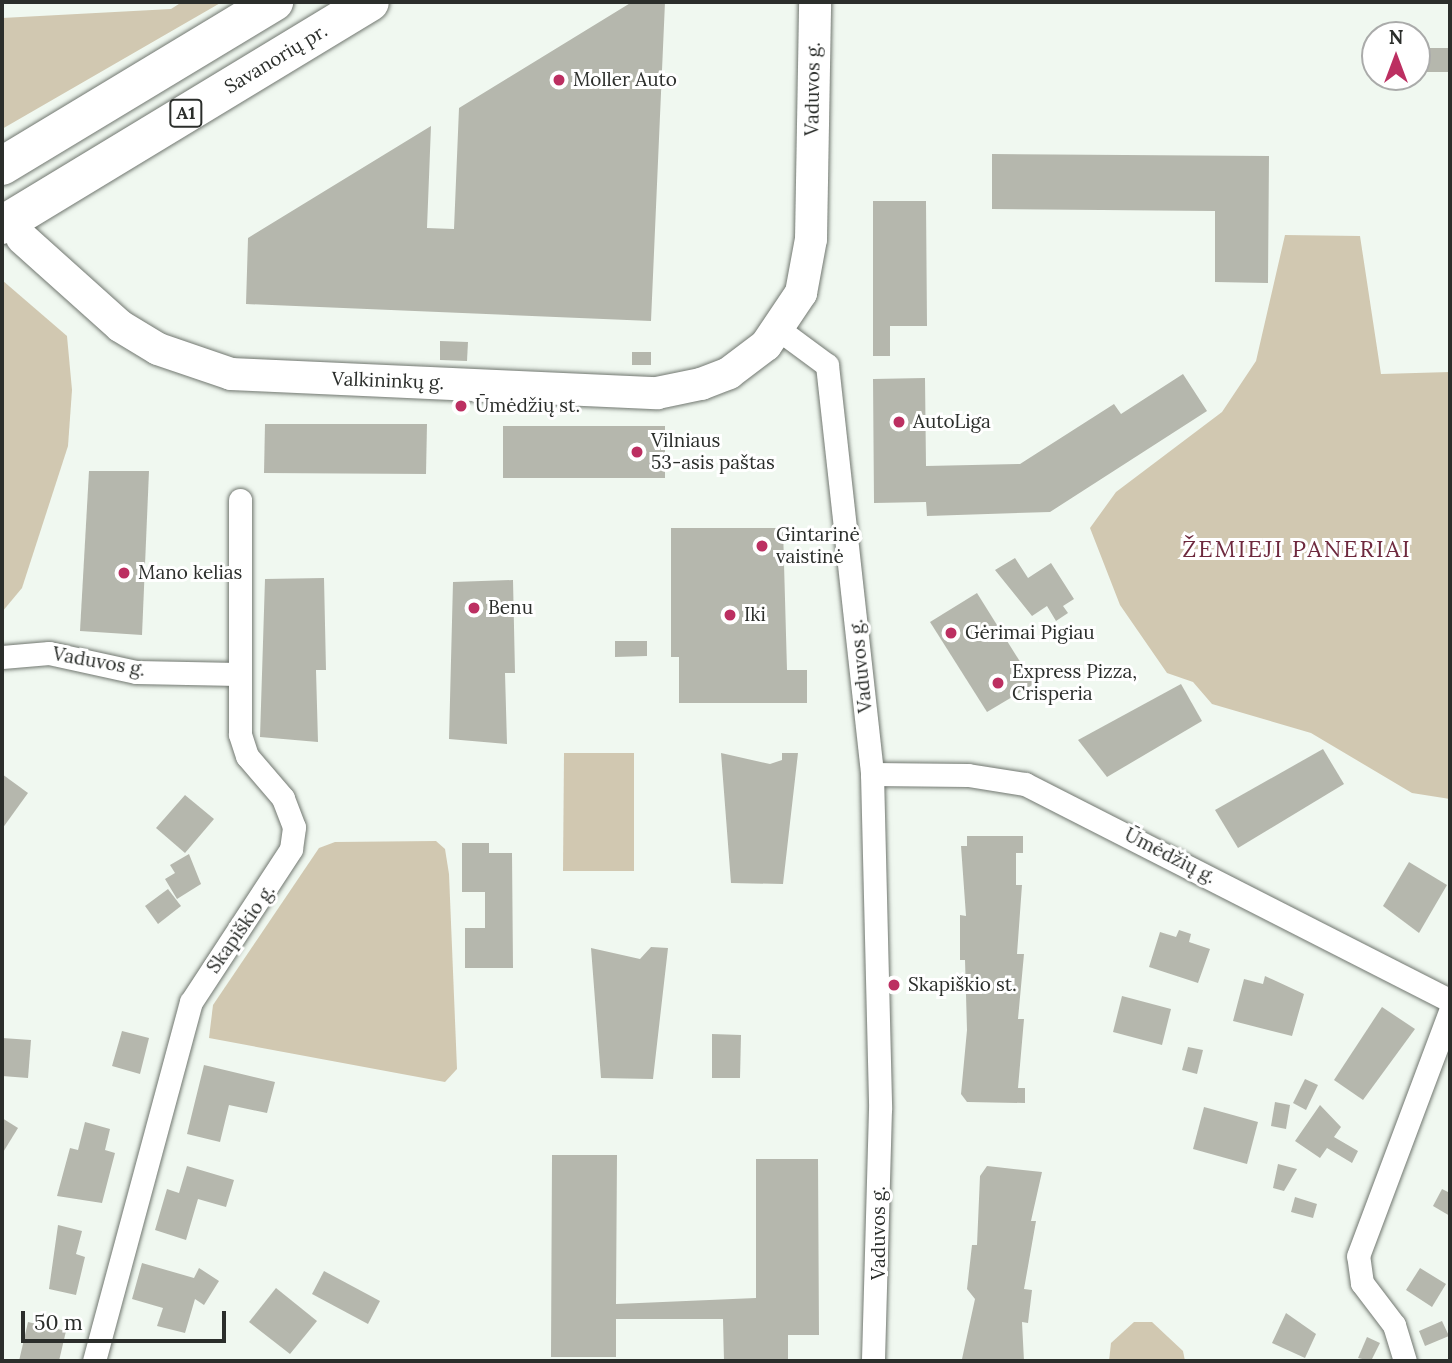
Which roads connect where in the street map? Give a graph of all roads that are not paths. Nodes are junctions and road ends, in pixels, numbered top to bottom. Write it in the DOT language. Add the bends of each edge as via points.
graph roads {
  1 [pos="274,2"];
  2 [pos="370,2"];
  3 [pos="815,2"];
  4 [pos="2,166"];
  5 [pos="12,231"];
  6 [pos="781,331"];
  7 [pos="240,500"];
  8 [pos="2,657"];
  9 [pos="238,674"];
  10 [pos="872,774"];
  11 [pos="1450,1001"];
  12 [pos="1450,1011"];
  13 [pos="94,1361"];
  14 [pos="873,1361"];
  15 [pos="1405,1361"];
  1 -- 4 [label="highway, A1"];
  2 -- 5 [label="highway, Savanorių pr. / A1"];
  3 -- 6 [label="street, Vaduvos g." via="811,239 801,293"];
  5 -- 6 [label="street, Valkininkų g." via="120,326 158,349 231,374 657,393 729,373"];
  6 -- 10 [label="street, Vaduvos g." via="827,365"];
  7 -- 9 [label="street, Skapiškio g."];
  8 -- 9 [label="street, Vaduvos g." via="50,653 136,672"];
  9 -- 13 [label="street, Skapiškio g." via="240,734 247,756 283,798 295,827 291,849 191,1002"];
  10 -- 11 [label="street, Ūmėdžių g." via="968,775 1025,784"];
  10 -- 14 [label="street, Vaduvos g." via="880,1109"];
  12 -- 15 [label="street" via="1358,1256 1362,1283 1394,1325"];
}
